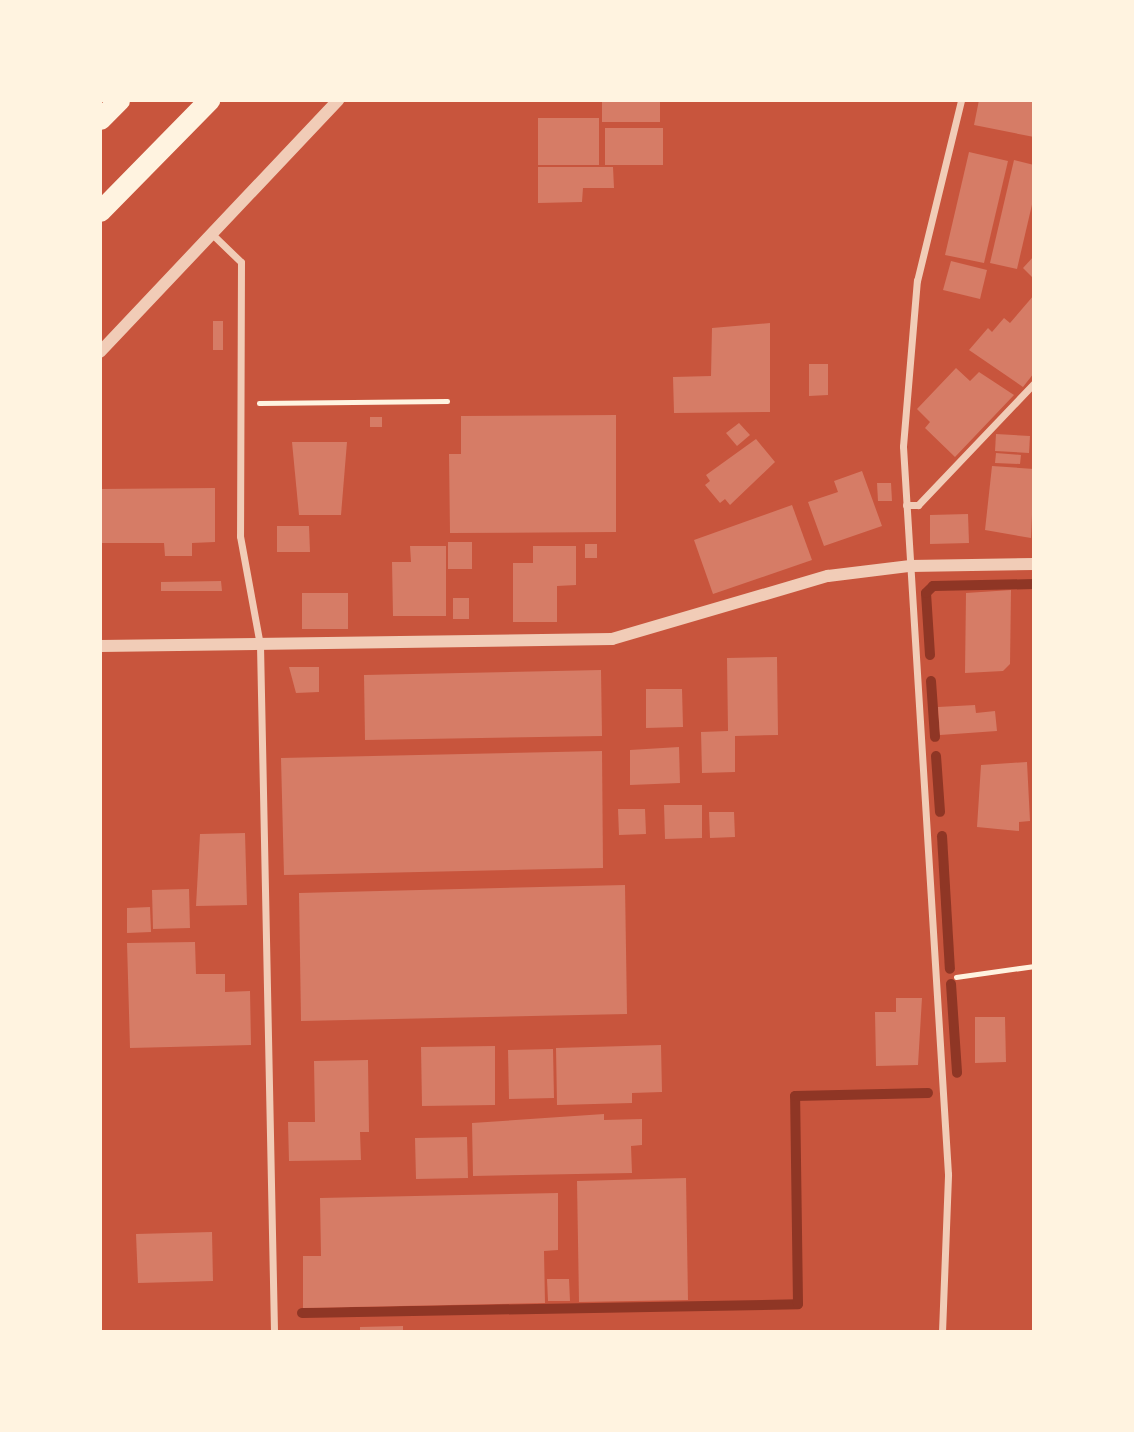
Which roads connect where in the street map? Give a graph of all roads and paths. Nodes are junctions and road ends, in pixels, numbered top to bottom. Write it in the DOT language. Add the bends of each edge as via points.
graph roads {
  1 [pos="119,100"];
  2 [pos="209,100"];
  3 [pos="338,100"];
  4 [pos="961,100"];
  5 [pos="100,119"];
  6 [pos="100,211"];
  7 [pos="212,234"];
  8 [pos="100,352"];
  9 [pos="1034,383"];
  10 [pos="447,401"];
  11 [pos="240,403"];
  12 [pos="906,505"];
  13 [pos="1034,564"];
  14 [pos="909,566"];
  15 [pos="260,645"];
  16 [pos="100,646"];
  17 [pos="1034,966"];
  18 [pos="959,976"];
  19 [pos="274,1332"];
  20 [pos="942,1332"];
  1 -- 5 [label="highway"];
  2 -- 6 [label="highway"];
  3 -- 7 [label="street"];
  4 -- 12 [label="street" via="917,282 903,446"];
  7 -- 8 [label="street"];
  7 -- 11 [label="street" via="241,262"];
  9 -- 12 [label="street" via="918,505"];
  10 -- 11 [label="path"];
  11 -- 15 [label="street" via="240,536"];
  12 -- 14 [label="street"];
  13 -- 14 [label="street"];
  14 -- 15 [label="street" via="787,586 660,630 612,639"];
  14 -- 20 [label="street" via="948,1174"];
  15 -- 16 [label="street"];
  15 -- 19 [label="street"];
  17 -- 18 [label="path" via="999,966"];
}
